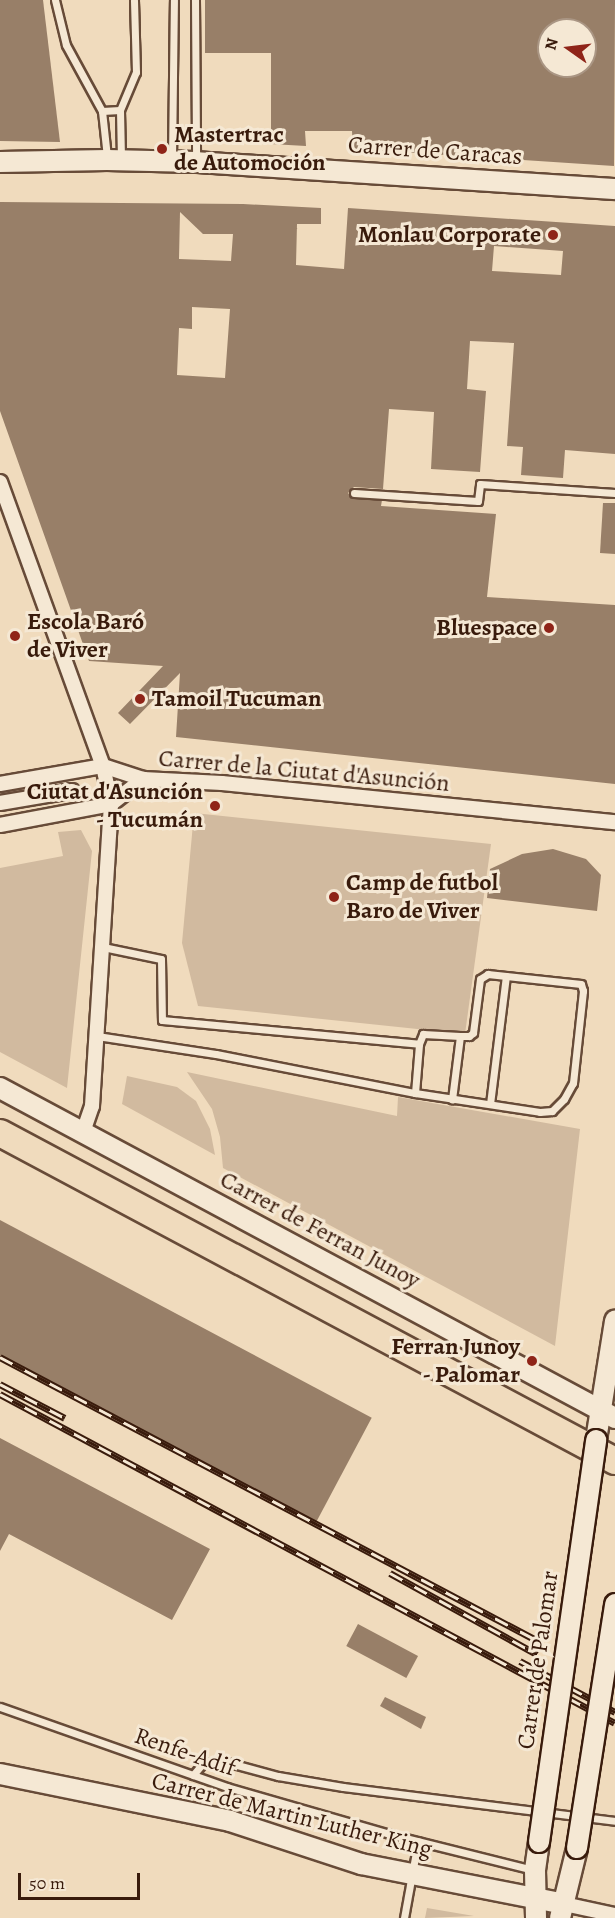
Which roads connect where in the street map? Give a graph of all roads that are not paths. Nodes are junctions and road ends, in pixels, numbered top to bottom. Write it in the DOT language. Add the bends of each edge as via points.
graph roads {
  1 [pos="55,0"];
  2 [pos="134,0"];
  3 [pos="174,0"];
  4 [pos="195,0"];
  5 [pos="120,110"];
  6 [pos="102,111"];
  7 [pos="114,160"];
  8 [pos="0,162"];
  9 [pos="172,162"];
  10 [pos="196,162"];
  11 [pos="615,189"];
  12 [pos="0,482"];
  13 [pos="354,493"];
  14 [pos="615,493"];
  15 [pos="103,766"];
  16 [pos="143,779"];
  17 [pos="0,784"];
  18 [pos="72,791"];
  19 [pos="0,803"];
  20 [pos="111,804"];
  21 [pos="615,822"];
  22 [pos="0,825"];
  23 [pos="103,947"];
  24 [pos="506,976"];
  25 [pos="97,1036"];
  26 [pos="460,1036"];
  27 [pos="419,1044"];
  28 [pos="0,1088"];
  29 [pos="415,1093"];
  30 [pos="452,1099"];
  31 [pos="490,1104"];
  32 [pos="83,1132"];
  33 [pos="0,1133"];
  34 [pos="615,1321"];
  35 [pos="608,1414"];
  36 [pos="615,1461"];
  37 [pos="615,1604"];
  38 [pos="0,1707"];
  39 [pos="0,1774"];
  40 [pos="193,1775"];
  41 [pos="615,1821"];
  42 [pos="418,1841"];
  43 [pos="535,1870"];
  44 [pos="411,1874"];
  45 [pos="536,1897"];
  46 [pos="562,1911"];
  47 [pos="615,1915"];
  48 [pos="404,1918"];
  49 [pos="536,1918"];
  1 -- 6 [label="lane" via="66,45"];
  2 -- 5 [label="lane" via="136,72"];
  3 -- 9 [label="lane"];
  4 -- 10 [label="lane"];
  5 -- 6 [label="lane"];
  5 -- 7 [label="lane"];
  6 -- 7 [label="lane"];
  7 -- 8 [label="street, Carrer de Caracas"];
  7 -- 9 [label="street, Carrer de Caracas"];
  9 -- 10 [label="street, Carrer de Caracas"];
  10 -- 11 [label="street, Carrer de Caracas"];
  12 -- 15 [label="street"];
  13 -- 14 [label="lane" via="478,501 480,484"];
  15 -- 16 [label="street"];
  15 -- 17 [label="street"];
  15 -- 20 [label="street"];
  16 -- 20 [label="street, Carrer de la Ciutat d'Asunción"];
  16 -- 21 [label="street, Carrer de la Ciutat d'Asunción" via="222,783"];
  18 -- 19 [label="street"];
  20 -- 22 [label="street, Carrer de la Ciutat d'Asunción"];
  20 -- 23 [label="street"];
  23 -- 25 [label="street"];
  23 -- 27 [label="lane" via="162,959 162,1020"];
  24 -- 26 [label="lane" via="488,974 480,979 473,1033"];
  24 -- 31 [label="lane"];
  24 -- 31 [label="lane" via="581,984 573,1083 552,1111"];
  25 -- 29 [label="lane" via="216,1054"];
  25 -- 32 [label="street" via="92,1106"];
  26 -- 27 [label="lane" via="426,1032"];
  26 -- 30 [label="lane"];
  27 -- 29 [label="lane"];
  28 -- 32 [label="street, Carrer de Ferran Junoy"];
  29 -- 30 [label="lane"];
  30 -- 31 [label="lane"];
  32 -- 35 [label="street, Carrer de Ferran Junoy"];
  33 -- 36 [label="highway"];
  34 -- 35 [label="street, Carrer de Palomar"];
  35 -- 43 [label="street, Carrer de Palomar, bridge" via="596,1440"];
  37 -- 46 [label="street, bridge" via="577,1848"];
  38 -- 40 [label="lane, Renfe-Adif"];
  39 -- 44 [label="street, Carrer de Martin Luther King" via="230,1821 361,1864"];
  40 -- 41 [label="lane" via="204,1762 226,1762 343,1787"];
  40 -- 42 [label="lane, Renfe-Adif"];
  42 -- 43 [label="lane, Renfe-Adif"];
  42 -- 44 [label="lane"];
  43 -- 45 [label="street, Carrer de Palomar"];
  44 -- 45 [label="street, Carrer de Martin Luther King"];
  44 -- 48 [label="lane"];
  45 -- 46 [label="street, Carrer de Martin Luther King"];
  45 -- 49 [label="street, Carrer de Palomar"];
  46 -- 47 [label="street"];
}
